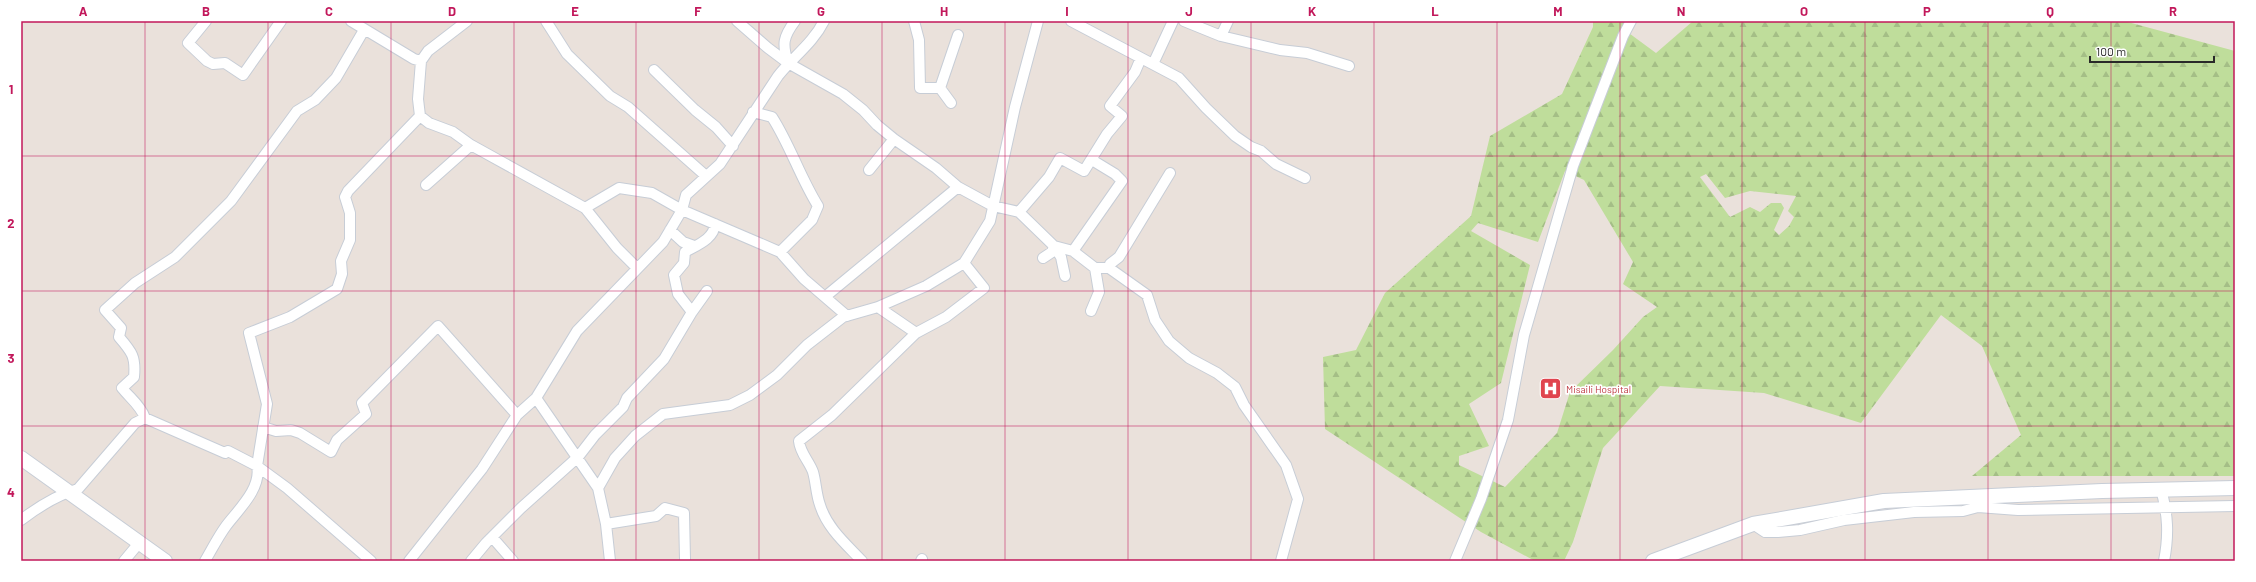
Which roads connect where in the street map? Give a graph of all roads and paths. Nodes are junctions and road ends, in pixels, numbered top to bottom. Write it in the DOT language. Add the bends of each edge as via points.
graph roads {
  1 [pos="206,21"];
  2 [pos="281,21"];
  3 [pos="351,21"];
  4 [pos="468,21"];
  5 [pos="546,21"];
  6 [pos="737,21"];
  7 [pos="795,21"];
  8 [pos="824,21"];
  9 [pos="914,21"];
  10 [pos="1038,21"];
  11 [pos="1071,21"];
  12 [pos="1173,21"];
  13 [pos="1184,21"];
  14 [pos="1228,21"];
  15 [pos="1631,21"];
  16 [pos="1089,25"];
  17 [pos="364,30"];
  18 [pos="958,35"];
  19 [pos="1221,36"];
  20 [pos="1141,58"];
  21 [pos="421,61"];
  22 [pos="788,63"];
  23 [pos="1153,64"];
  24 [pos="1349,66"];
  25 [pos="654,70"];
  26 [pos="940,88"];
  27 [pos="951,103"];
  28 [pos="753,112"];
  29 [pos="420,116"];
  30 [pos="894,139"];
  31 [pos="471,144"];
  32 [pos="733,146"];
  33 [pos="1092,160"];
  34 [pos="869,170"];
  35 [pos="1170,172"];
  36 [pos="706,176"];
  37 [pos="1304,178"];
  38 [pos="426,185"];
  39 [pos="958,187"];
  40 [pos="993,206"];
  41 [pos="585,208"];
  42 [pos="682,210"];
  43 [pos="1018,212"];
  44 [pos="715,224"];
  45 [pos="670,230"];
  46 [pos="694,246"];
  47 [pos="1054,246"];
  48 [pos="1073,251"];
  49 [pos="780,252"];
  50 [pos="1043,258"];
  51 [pos="964,263"];
  52 [pos="636,267"];
  53 [pos="1095,268"];
  54 [pos="1109,268"];
  55 [pos="1065,276"];
  56 [pos="707,291"];
  57 [pos="826,296"];
  58 [pos="878,307"];
  59 [pos="1091,311"];
  60 [pos="692,312"];
  61 [pos="847,316"];
  62 [pos="916,333"];
  63 [pos="536,398"];
  64 [pos="517,415"];
  65 [pos="145,418"];
  66 [pos="263,427"];
  67 [pos="578,457"];
  68 [pos="21,458"];
  69 [pos="256,466"];
  70 [pos="598,488"];
  71 [pos="2235,488"];
  72 [pos="2161,489"];
  73 [pos="67,492"];
  74 [pos="2235,506"];
  75 [pos="2166,507"];
  76 [pos="21,520"];
  77 [pos="606,524"];
  78 [pos="1753,524"];
  79 [pos="492,537"];
  80 [pos="139,543"];
  81 [pos="685,559"];
  82 [pos="124,561"];
  83 [pos="165,561"];
  84 [pos="205,561"];
  85 [pos="371,561"];
  86 [pos="409,561"];
  87 [pos="471,561"];
  88 [pos="514,561"];
  89 [pos="610,561"];
  90 [pos="862,561"];
  91 [pos="1281,561"];
  92 [pos="1456,561"];
  93 [pos="1653,561"];
  94 [pos="2164,561"];
  1 -- 2 [label="street" via="188,43 207,61 213,64 225,63 243,75"];
  3 -- 17 [label="street"];
  4 -- 21 [label="street" via="428,51"];
  5 -- 36 [label="street" via="567,54 610,96 628,107"];
  6 -- 22 [label="street"];
  7 -- 22 [label="street" via="787,31 783,48"];
  8 -- 22 [label="street" via="818,33"];
  9 -- 26 [label="street" via="919,40 920,88"];
  10 -- 40 [label="street" via="1015,107"];
  11 -- 16 [label="street"];
  12 -- 23 [label="street"];
  13 -- 19 [label="street"];
  14 -- 19 [label="street"];
  15 -- 92 [label="street" via="1573,166 1524,335 1508,420 1481,499"];
  16 -- 20 [label="street"];
  17 -- 21 [label="street"];
  17 -- 65 [label="street" via="336,78 314,100 296,111 231,201 175,257 130,287 105,310 121,328 119,337 136,362 134,377 122,388 142,409"];
  18 -- 26 [label="street"];
  19 -- 24 [label="street" via="1280,50 1307,53"];
  20 -- 23 [label="street"];
  20 -- 33 [label="street" via="1135,72 1110,106 1122,116 1107,134"];
  21 -- 29 [label="street" via="418,99"];
  22 -- 28 [label="street"];
  22 -- 30 [label="street" via="843,94"];
  23 -- 37 [label="street" via="1179,78 1235,136 1251,148 1261,151 1276,164"];
  25 -- 32 [label="street"];
  26 -- 27 [label="street"];
  28 -- 32 [label="street"];
  28 -- 49 [label="street" via="772,117 788,142 798,171 818,206 812,220"];
  29 -- 31 [label="street"];
  29 -- 66 [label="street" via="345,197 350,213 350,240 341,261 342,274 337,289 290,317 249,333 266,404"];
  30 -- 34 [label="street"];
  30 -- 39 [label="street"];
  31 -- 38 [label="street"];
  31 -- 41 [label="street"];
  32 -- 36 [label="street" via="720,164"];
  33 -- 43 [label="street" via="1084,171 1060,158 1049,177"];
  33 -- 48 [label="street" via="1122,181"];
  35 -- 54 [label="street" via="1119,257"];
  36 -- 42 [label="street" via="686,195"];
  39 -- 40 [label="street"];
  39 -- 57 [label="street"];
  40 -- 43 [label="street"];
  40 -- 51 [label="street" via="990,221"];
  41 -- 42 [label="street" via="619,188 652,194"];
  41 -- 52 [label="street"];
  42 -- 44 [label="street"];
  42 -- 45 [label="street"];
  43 -- 47 [label="street"];
  44 -- 46 [label="street" via="709,238"];
  44 -- 49 [label="street"];
  45 -- 46 [label="street" via="683,242"];
  45 -- 52 [label="street" via="663,242"];
  46 -- 60 [label="street" via="685,252 684,264 674,275 678,294"];
  47 -- 48 [label="street"];
  47 -- 50 [label="street" via="1052,252"];
  47 -- 55 [label="street" via="1061,257"];
  48 -- 53 [label="street"];
  49 -- 57 [label="street" via="804,279"];
  51 -- 58 [label="street" via="926,286"];
  51 -- 62 [label="street" via="984,288 946,317"];
  52 -- 63 [label="street" via="577,331"];
  53 -- 54 [label="street"];
  53 -- 59 [label="street" via="1100,292"];
  54 -- 91 [label="street" via="1147,295 1155,320 1169,342 1235,387 1244,405 1286,465 1298,498"];
  56 -- 60 [label="street"];
  57 -- 61 [label="street"];
  58 -- 61 [label="street"];
  58 -- 62 [label="street"];
  60 -- 67 [label="street" via="664,359 627,398 623,407 595,435"];
  61 -- 70 [label="street" via="807,345 777,374 750,395 730,405 663,414 635,436 615,458"];
  62 -- 90 [label="street" via="832,415 799,441 799,446 813,473 820,506 826,520"];
  63 -- 64 [label="street"];
  63 -- 67 [label="street"];
  64 -- 66 [label="street" via="438,326 370,393 362,403 366,414 337,440 331,452 300,433"];
  64 -- 86 [label="street" via="482,469"];
  65 -- 69 [label="street" via="225,454 228,451"];
  65 -- 73 [label="street" via="135,423 78,488"];
  66 -- 69 [label="street"];
  67 -- 70 [label="street"];
  67 -- 79 [label="street"];
  68 -- 73 [label="main road"];
  69 -- 84 [label="street" via="258,472 248,499 226,526"];
  69 -- 85 [label="street" via="287,488"];
  70 -- 77 [label="street"];
  71 -- 72 [label="main road"];
  72 -- 75 [label="street"];
  72 -- 78 [label="main road" via="1884,501"];
  73 -- 76 [label="street" via="36,508"];
  73 -- 80 [label="main road"];
  74 -- 75 [label="street"];
  75 -- 78 [label="street" via="2018,510 1978,507 1963,511 1914,512 1844,520 1778,532 1765,532"];
  75 -- 94 [label="street" via="2168,536"];
  77 -- 81 [label="street" via="656,516 665,508 684,513"];
  77 -- 89 [label="street"];
  78 -- 93 [label="main road"];
  79 -- 87 [label="street"];
  79 -- 88 [label="street"];
  80 -- 82 [label="street"];
  80 -- 83 [label="main road"];
}
